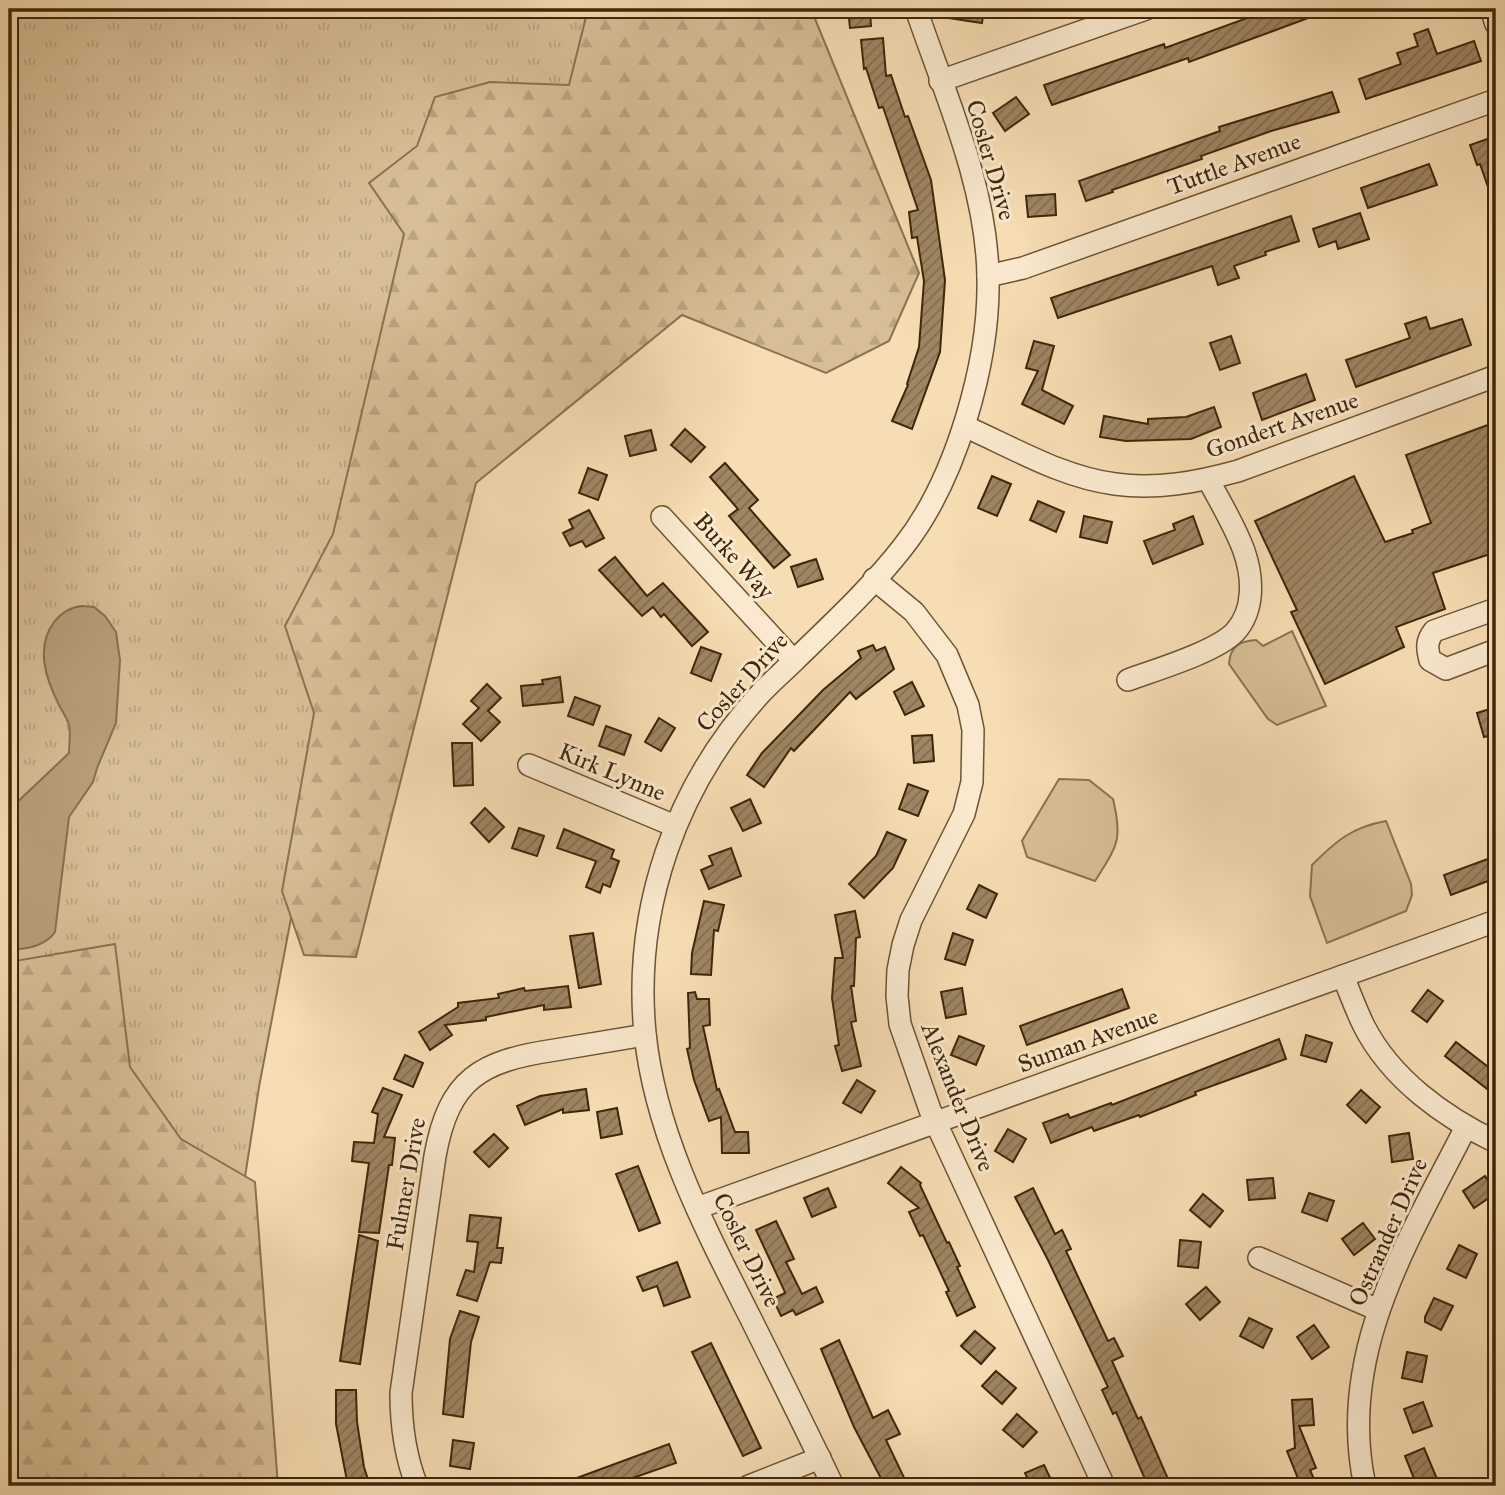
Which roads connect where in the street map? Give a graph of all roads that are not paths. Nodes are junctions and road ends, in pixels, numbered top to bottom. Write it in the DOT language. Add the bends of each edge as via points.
graph roads {
  1 [pos="916,9"];
  2 [pos="1146,9"];
  3 [pos="1491,9"];
  4 [pos="1496,24"];
  5 [pos="940,81"];
  6 [pos="1496,100"];
  7 [pos="989,276"];
  8 [pos="1496,376"];
  9 [pos="964,426"];
  10 [pos="1208,479"];
  11 [pos="663,516"];
  12 [pos="874,579"];
  13 [pos="1496,609"];
  14 [pos="1496,650"];
  15 [pos="794,661"];
  16 [pos="1128,680"];
  17 [pos="529,765"];
  18 [pos="675,826"];
  19 [pos="1496,921"];
  20 [pos="1343,976"];
  21 [pos="645,1035"];
  22 [pos="935,1122"];
  23 [pos="1466,1127"];
  24 [pos="1496,1142"];
  25 [pos="697,1208"];
  26 [pos="1259,1258"];
  27 [pos="1378,1310"];
  28 [pos="820,1458"];
  29 [pos="417,1486"];
  30 [pos="748,1486"];
  31 [pos="833,1486"];
  32 [pos="1104,1486"];
  33 [pos="1365,1486"];
  1 -- 5 [label="street, Cosler Drive"];
  2 -- 5 [label="street"];
  3 -- 4 [label="street"];
  5 -- 7 [label="street, Cosler Drive" via="979,198"];
  6 -- 7 [label="street, Tuttle Avenue" via="1023,268"];
  7 -- 9 [label="street, Cosler Drive" via="984,339"];
  8 -- 10 [label="street, Gondert Avenue"];
  9 -- 10 [label="street, Gondert Avenue" via="1057,468 1104,482 1138,486"];
  9 -- 12 [label="street, Cosler Drive" via="926,512"];
  10 -- 16 [label="street" via="1244,551 1251,604 1235,632 1205,651"];
  11 -- 15 [label="street, Burke Way"];
  12 -- 15 [label="street, Cosler Drive"];
  12 -- 22 [label="street, Alexander Drive" via="914,612 947,655 960,679 973,730 972,782 964,814 911,920 898,970 900,1024"];
  13 -- 14 [label="street" via="1434,631 1427,649 1430,660 1446,669"];
  15 -- 18 [label="street, Cosler Drive" via="735,722 713,753"];
  17 -- 18 [label="street, Kirk Lynne"];
  18 -- 21 [label="street, Cosler Drive" via="649,919 644,957"];
  19 -- 20 [label="street, Suman Avenue"];
  20 -- 22 [label="street, Suman Avenue"];
  20 -- 23 [label="street" via="1365,1028 1383,1054 1404,1079"];
  21 -- 25 [label="street, Cosler Drive" via="660,1106"];
  21 -- 29 [label="street, Fulmer Drive" via="492,1064 457,1093 447,1109 435,1156 401,1393 405,1448"];
  22 -- 25 [label="street, Suman Avenue"];
  22 -- 32 [label="street, Alexander Drive"];
  23 -- 24 [label="street"];
  23 -- 27 [label="street, Ostrander Drive"];
  25 -- 28 [label="street, Cosler Drive"];
  26 -- 27 [label="street"];
  27 -- 33 [label="street, Ostrander Drive" via="1359,1387 1359,1456"];
  28 -- 30 [label="street"];
  28 -- 31 [label="street, Cosler Drive"];
}
